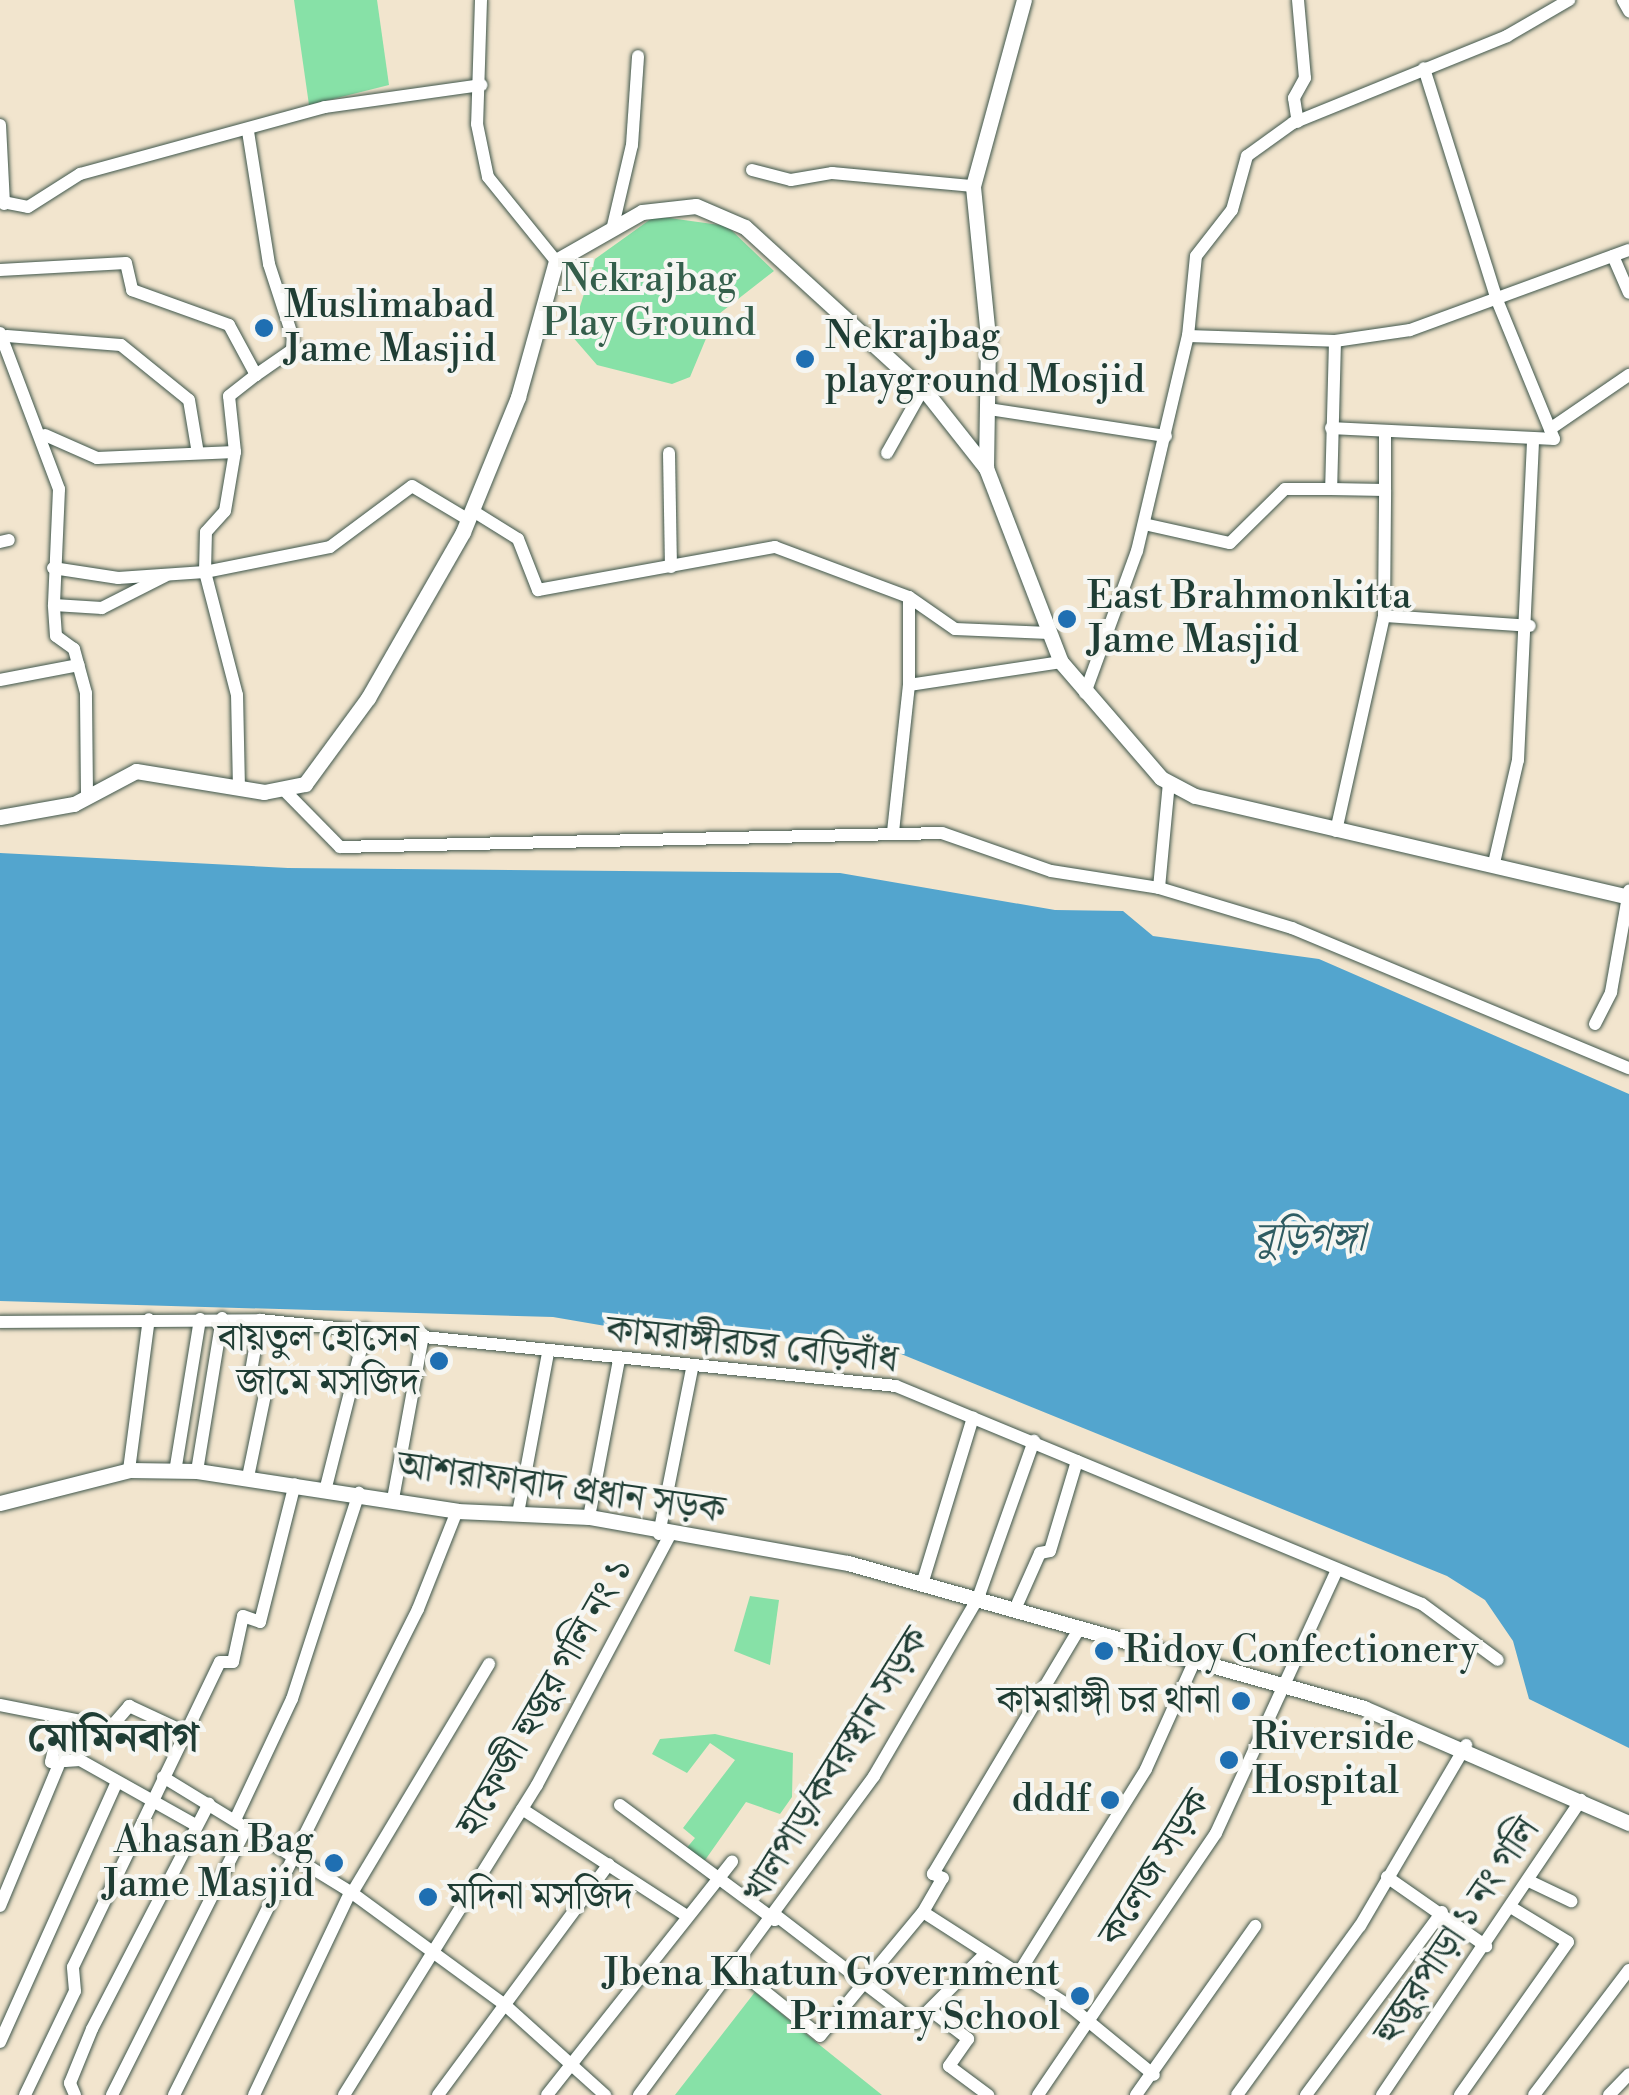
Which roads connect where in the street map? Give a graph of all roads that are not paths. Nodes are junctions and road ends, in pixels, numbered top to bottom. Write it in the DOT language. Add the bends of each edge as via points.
graph roads {
  1 [pos="482,0"];
  2 [pos="1024,0"];
  3 [pos="1298,0"];
  4 [pos="1570,0"];
  5 [pos="1623,0"];
  6 [pos="1629,11"];
  7 [pos="638,56"];
  8 [pos="1424,68"];
  9 [pos="480,85"];
  10 [pos="1298,122"];
  11 [pos="0,125"];
  12 [pos="248,131"];
  13 [pos="752,170"];
  14 [pos="973,186"];
  15 [pos="4,204"];
  16 [pos="612,230"];
  17 [pos="1629,250"];
  18 [pos="1613,256"];
  19 [pos="556,261"];
  20 [pos="1629,262"];
  21 [pos="0,270"];
  22 [pos="1629,293"];
  23 [pos="1497,300"];
  24 [pos="3,335"];
  25 [pos="1188,336"];
  26 [pos="1335,341"];
  27 [pos="256,375"];
  28 [pos="1629,375"];
  29 [pos="923,389"];
  30 [pos="989,409"];
  31 [pos="1331,428"];
  32 [pos="1550,429"];
  33 [pos="1384,430"];
  34 [pos="45,436"];
  35 [pos="1166,436"];
  36 [pos="1533,439"];
  37 [pos="197,448"];
  38 [pos="235,452"];
  39 [pos="669,453"];
  40 [pos="887,453"];
  41 [pos="986,468"];
  42 [pos="1331,489"];
  43 [pos="1385,490"];
  44 [pos="471,515"];
  45 [pos="1144,524"];
  46 [pos="671,567"];
  47 [pos="54,568"];
  48 [pos="205,572"];
  49 [pos="164,576"];
  50 [pos="910,597"];
  51 [pos="54,605"];
  52 [pos="1384,616"];
  53 [pos="1530,626"];
  54 [pos="1049,633"];
  55 [pos="1062,662"];
  56 [pos="79,665"];
  57 [pos="0,680"];
  58 [pos="909,685"];
  59 [pos="1085,693"];
  60 [pos="1169,782"];
  61 [pos="239,790"];
  62 [pos="286,792"];
  63 [pos="87,794"];
  64 [pos="0,816"];
  65 [pos="893,832"];
  66 [pos="1336,832"];
  67 [pos="1494,864"];
  68 [pos="1160,888"];
  69 [pos="1628,895"];
  70 [pos="1595,1024"];
  71 [pos="1629,1068"];
  72 [pos="222,1318"];
  73 [pos="200,1319"];
  74 [pos="149,1320"];
  75 [pos="260,1320"];
  76 [pos="0,1322"];
  77 [pos="366,1330"];
  78 [pos="423,1334"];
  79 [pos="548,1352"];
  80 [pos="619,1360"];
  81 [pos="692,1369"];
  82 [pos="973,1417"];
  83 [pos="1034,1441"];
  84 [pos="1077,1462"];
  85 [pos="129,1470"];
  86 [pos="197,1471"];
  87 [pos="175,1472"];
  88 [pos="248,1477"];
  89 [pos="295,1484"];
  90 [pos="326,1486"];
  91 [pos="360,1493"];
  92 [pos="392,1499"];
  93 [pos="0,1503"];
  94 [pos="519,1508"];
  95 [pos="457,1511"];
  96 [pos="589,1517"];
  97 [pos="665,1534"];
  98 [pos="1336,1572"];
  99 [pos="924,1581"];
  100 [pos="978,1598"];
  101 [pos="1016,1608"];
  102 [pos="1080,1627"];
  103 [pos="1498,1660"];
  104 [pos="1194,1662"];
  105 [pos="489,1664"];
  106 [pos="1290,1688"];
  107 [pos="0,1705"];
  108 [pos="60,1719"];
  109 [pos="185,1732"];
  110 [pos="1466,1745"];
  111 [pos="58,1767"];
  112 [pos="163,1778"];
  113 [pos="116,1784"];
  114 [pos="1581,1800"];
  115 [pos="152,1801"];
  116 [pos="209,1802"];
  117 [pos="620,1804"];
  118 [pos="522,1808"];
  119 [pos="192,1823"];
  120 [pos="241,1823"];
  121 [pos="1629,1823"];
  122 [pos="292,1858"];
  123 [pos="732,1862"];
  124 [pos="609,1864"];
  125 [pos="1387,1877"];
  126 [pos="716,1878"];
  127 [pos="1529,1881"];
  128 [pos="351,1893"];
  129 [pos="1570,1900"];
  130 [pos="0,1906"];
  131 [pos="693,1906"];
  132 [pos="1512,1908"];
  133 [pos="923,1912"];
  134 [pos="1442,1912"];
  135 [pos="776,1919"];
  136 [pos="1255,1926"];
  137 [pos="1486,1946"];
  138 [pos="426,1951"];
  139 [pos="986,1953"];
  140 [pos="738,1970"];
  141 [pos="1629,1970"];
  142 [pos="1020,1971"];
  143 [pos="860,1981"];
  144 [pos="505,2005"];
  145 [pos="930,2010"];
  146 [pos="1093,2024"];
  147 [pos="0,2042"];
  148 [pos="574,2063"];
  149 [pos="1629,2074"];
  150 [pos="1154,2075"];
  151 [pos="1046,2092"];
  152 [pos="26,2095"];
  153 [pos="75,2095"];
  154 [pos="112,2095"];
  155 [pos="174,2095"];
  156 [pos="254,2095"];
  157 [pos="344,2095"];
  158 [pos="438,2095"];
  159 [pos="546,2095"];
  160 [pos="605,2095"];
  161 [pos="639,2095"];
  162 [pos="988,2095"];
  163 [pos="1136,2095"];
  164 [pos="1237,2095"];
  165 [pos="1306,2095"];
  166 [pos="1382,2095"];
  167 [pos="1460,2095"];
  168 [pos="1534,2095"];
  169 [pos="1609,2095"];
  1 -- 9 [label="street"];
  2 -- 14 [label="street"];
  3 -- 10 [label="street" via="1305,78 1294,98"];
  4 -- 8 [label="street"];
  5 -- 6 [label="street"];
  7 -- 16 [label="street" via="632,146"];
  8 -- 10 [label="street"];
  8 -- 23 [label="street"];
  9 -- 12 [label="street" via="384,94"];
  9 -- 19 [label="street" via="488,177"];
  10 -- 25 [label="street" via="1247,156 1232,210 1196,256"];
  11 -- 15 [label="street"];
  12 -- 15 [label="street" via="80,174 28,207"];
  12 -- 27 [label="street" via="269,264 293,338 292,350"];
  13 -- 14 [label="street" via="791,180 832,172"];
  14 -- 30 [label="street"];
  16 -- 19 [label="street"];
  16 -- 29 [label="street" via="642,212 720,212 806,277"];
  17 -- 18 [label="street"];
  18 -- 20 [label="street"];
  18 -- 22 [label="street"];
  18 -- 23 [label="street"];
  19 -- 44 [label="street"];
  21 -- 27 [label="street" via="126,263 132,290 230,325"];
  23 -- 26 [label="street" via="1410,330"];
  23 -- 32 [label="street"];
  24 -- 34 [label="street" via="10,375"];
  24 -- 37 [label="street" via="121,345 188,400"];
  25 -- 26 [label="street"];
  25 -- 35 [label="street"];
  26 -- 31 [label="street"];
  27 -- 38 [label="street" via="229,396"];
  28 -- 32 [label="street"];
  29 -- 40 [label="street"];
  29 -- 41 [label="street"];
  30 -- 35 [label="street"];
  30 -- 41 [label="street"];
  31 -- 33 [label="street"];
  31 -- 42 [label="street"];
  32 -- 36 [label="street" via="1554,439"];
  33 -- 36 [label="street"];
  33 -- 43 [label="street"];
  34 -- 37 [label="street" via="97,458"];
  34 -- 47 [label="street" via="59,489"];
  35 -- 45 [label="street"];
  36 -- 53 [label="street"];
  37 -- 38 [label="street"];
  38 -- 48 [label="street" via="225,511 206,532"];
  39 -- 46 [label="street"];
  41 -- 54 [label="street"];
  42 -- 43 [label="street"];
  42 -- 45 [label="street" via="1284,489 1230,543"];
  43 -- 52 [label="street"];
  44 -- 46 [label="street" via="518,539 538,590"];
  44 -- 48 [label="street" via="412,486 330,547"];
  44 -- 62 [label="street" via="345,732 305,784"];
  45 -- 59 [label="street"];
  46 -- 50 [label="street" via="775,547"];
  47 -- 49 [label="street"];
  47 -- 51 [label="street"];
  48 -- 49 [label="street"];
  48 -- 61 [label="street" via="237,696"];
  49 -- 51 [label="street" via="102,608"];
  50 -- 54 [label="street" via="956,629"];
  50 -- 58 [label="street"];
  51 -- 56 [label="street" via="56,636"];
  52 -- 53 [label="street"];
  52 -- 66 [label="street"];
  53 -- 67 [label="street" via="1512,800"];
  54 -- 55 [label="street"];
  55 -- 58 [label="street"];
  55 -- 59 [label="street"];
  56 -- 57 [label="street"];
  56 -- 63 [label="street"];
  58 -- 65 [label="street"];
  59 -- 60 [label="street"];
  60 -- 66 [label="street"];
  60 -- 68 [label="street"];
  61 -- 62 [label="street"];
  61 -- 63 [label="street" via="136,771"];
  62 -- 65 [label="street" via="340,847 780,843"];
  63 -- 64 [label="street" via="46,813"];
  65 -- 68 [label="street" via="942,833 1052,871"];
  66 -- 67 [label="street"];
  67 -- 69 [label="street"];
  68 -- 71 [label="street" via="1292,928"];
  69 -- 70 [label="street" via="1611,992"];
  72 -- 73 [label="street, কামরাঙ্গীরচর বেড়িবাঁধ"];
  72 -- 75 [label="street, কামরাঙ্গীরচর বেড়িবাঁধ"];
  72 -- 86 [label="street"];
  73 -- 74 [label="street, কামরাঙ্গীরচর বেড়িবাঁধ"];
  73 -- 87 [label="street"];
  74 -- 76 [label="street, কামরাঙ্গীরচর বেড়িবাঁধ"];
  74 -- 85 [label="street"];
  75 -- 77 [label="street, কামরাঙ্গীরচর বেড়িবাঁধ"];
  75 -- 88 [label="street" via="250,1377 268,1380"];
  77 -- 78 [label="street, কামরাঙ্গীরচর বেড়িবাঁধ"];
  77 -- 90 [label="street"];
  78 -- 79 [label="street, কামরাঙ্গীরচর বেড়িবাঁধ"];
  78 -- 92 [label="street"];
  79 -- 80 [label="street, কামরাঙ্গীরচর বেড়িবাঁধ"];
  79 -- 94 [label="street"];
  80 -- 81 [label="street, কামরাঙ্গীরচর বেড়িবাঁধ"];
  80 -- 96 [label="street"];
  81 -- 82 [label="street, কামরাঙ্গীরচর বেড়িবাঁধ" via="896,1386"];
  81 -- 97 [label="street, হাফেজী হুজুর গলি নং ১"];
  82 -- 83 [label="street, কামরাঙ্গীরচর বেড়িবাঁধ"];
  82 -- 99 [label="street"];
  83 -- 84 [label="street, কামরাঙ্গীরচর বেড়িবাঁধ"];
  83 -- 100 [label="street, খালপাড়/কবরস্থান সড়ক"];
  84 -- 98 [label="street, কামরাঙ্গীরচর বেড়িবাঁধ"];
  84 -- 101 [label="street" via="1050,1551 1040,1553"];
  85 -- 87 [label="street, আশরাফাবাদ প্রধান সড়ক"];
  85 -- 93 [label="street, আশরাফাবাদ প্রধান সড়ক"];
  86 -- 87 [label="street, আশরাফাবাদ প্রধান সড়ক"];
  86 -- 88 [label="street, আশরাফাবাদ প্রধান সড়ক"];
  88 -- 89 [label="street, আশরাফাবাদ প্রধান সড়ক"];
  89 -- 90 [label="street, আশরাফাবাদ প্রধান সড়ক"];
  89 -- 109 [label="street" via="260,1622 244,1616 233,1662 220,1662"];
  90 -- 91 [label="street, আশরাফাবাদ প্রধান সড়ক"];
  91 -- 92 [label="street, আশরাফাবাদ প্রধান সড়ক"];
  91 -- 120 [label="street" via="292,1699"];
  92 -- 95 [label="street, আশরাফাবাদ প্রধান সড়ক"];
  94 -- 95 [label="street, আশরাফাবাদ প্রধান সড়ক"];
  94 -- 96 [label="street, আশরাফাবাদ প্রধান সড়ক"];
  95 -- 122 [label="street"];
  96 -- 97 [label="street, আশরাফাবাদ প্রধান সড়ক"];
  97 -- 99 [label="street, আশরাফাবাদ প্রধান সড়ক"];
  97 -- 118 [label="street, হাফেজী হুজুর গলি নং ১"];
  98 -- 103 [label="street, কামরাঙ্গীরচর বেড়িবাঁধ" via="1422,1604"];
  98 -- 106 [label="street, কলেজ সড়ক"];
  99 -- 100 [label="street, আশরাফাবাদ প্রধান সড়ক"];
  100 -- 101 [label="street, আশরাফাবাদ প্রধান সড়ক"];
  100 -- 135 [label="street, খালপাড়/কবরস্থান সড়ক"];
  101 -- 102 [label="street, আশরাফাবাদ প্রধান সড়ক"];
  102 -- 104 [label="street, আশরাফাবাদ প্রধান সড়ক"];
  102 -- 133 [label="street" via="933,1874 943,1878"];
  104 -- 106 [label="street, আশরাফাবাদ প্রধান সড়ক"];
  104 -- 142 [label="street" via="1146,1769"];
  105 -- 128 [label="street"];
  106 -- 110 [label="street, আশরাফাবাদ প্রধান সড়ক"];
  106 -- 146 [label="street, কলেজ সড়ক" via="1216,1834"];
  107 -- 108 [label="street"];
  108 -- 109 [label="street" via="110,1726 129,1706"];
  108 -- 111 [label="street" via="51,1762"];
  109 -- 112 [label="street"];
  110 -- 114 [label="street, আশরাফাবাদ প্রধান সড়ক"];
  110 -- 125 [label="street"];
  111 -- 113 [label="street" via="80,1760"];
  111 -- 130 [label="street"];
  112 -- 115 [label="street"];
  112 -- 116 [label="street"];
  113 -- 115 [label="street"];
  113 -- 147 [label="street"];
  114 -- 121 [label="street, আশরাফাবাদ প্রধান সড়ক"];
  114 -- 127 [label="street, হুজুরপাড়া ১ নং গলি"];
  115 -- 119 [label="street"];
  115 -- 152 [label="street" via="73,1967 74,1991"];
  116 -- 119 [label="street"];
  116 -- 120 [label="street"];
  117 -- 126 [label="street"];
  118 -- 124 [label="street"];
  118 -- 138 [label="street, হাফেজী হুজুর গলি নং ১"];
  119 -- 153 [label="street" via="92,2028 70,2083"];
  120 -- 122 [label="street"];
  120 -- 154 [label="street"];
  122 -- 128 [label="street"];
  122 -- 155 [label="street"];
  123 -- 126 [label="street"];
  124 -- 131 [label="street"];
  124 -- 144 [label="street"];
  125 -- 134 [label="street"];
  125 -- 164 [label="street"];
  126 -- 131 [label="street"];
  126 -- 135 [label="street"];
  127 -- 129 [label="street"];
  127 -- 132 [label="street, হুজুরপাড়া ১ নং গলি"];
  128 -- 138 [label="street"];
  128 -- 156 [label="street"];
  131 -- 148 [label="street"];
  132 -- 137 [label="street, হুজুরপাড়া ১ নং গলি"];
  132 -- 167 [label="street" via="1568,1942"];
  133 -- 139 [label="street"];
  133 -- 143 [label="street"];
  134 -- 137 [label="street"];
  134 -- 165 [label="street"];
  135 -- 140 [label="street, খালপাড়/কবরস্থান সড়ক"];
  135 -- 143 [label="street"];
  136 -- 150 [label="street"];
  137 -- 166 [label="street, হুজুরপাড়া ১ নং গলি"];
  138 -- 144 [label="street"];
  138 -- 157 [label="street, হাফেজী হুজুর গলি নং ১"];
  139 -- 142 [label="street"];
  139 -- 145 [label="street"];
  140 -- 143 [label="street" via="816,2036"];
  140 -- 161 [label="street, খালপাড়/কবরস্থান সড়ক"];
  141 -- 168 [label="street"];
  142 -- 146 [label="street"];
  143 -- 145 [label="street" via="916,2023"];
  144 -- 148 [label="street"];
  144 -- 158 [label="street"];
  145 -- 162 [label="street" via="968,2039 949,2066"];
  146 -- 150 [label="street"];
  146 -- 151 [label="street, কলেজ সড়ক"];
  148 -- 159 [label="street"];
  148 -- 160 [label="street"];
  149 -- 169 [label="street"];
  150 -- 163 [label="street"];
}
